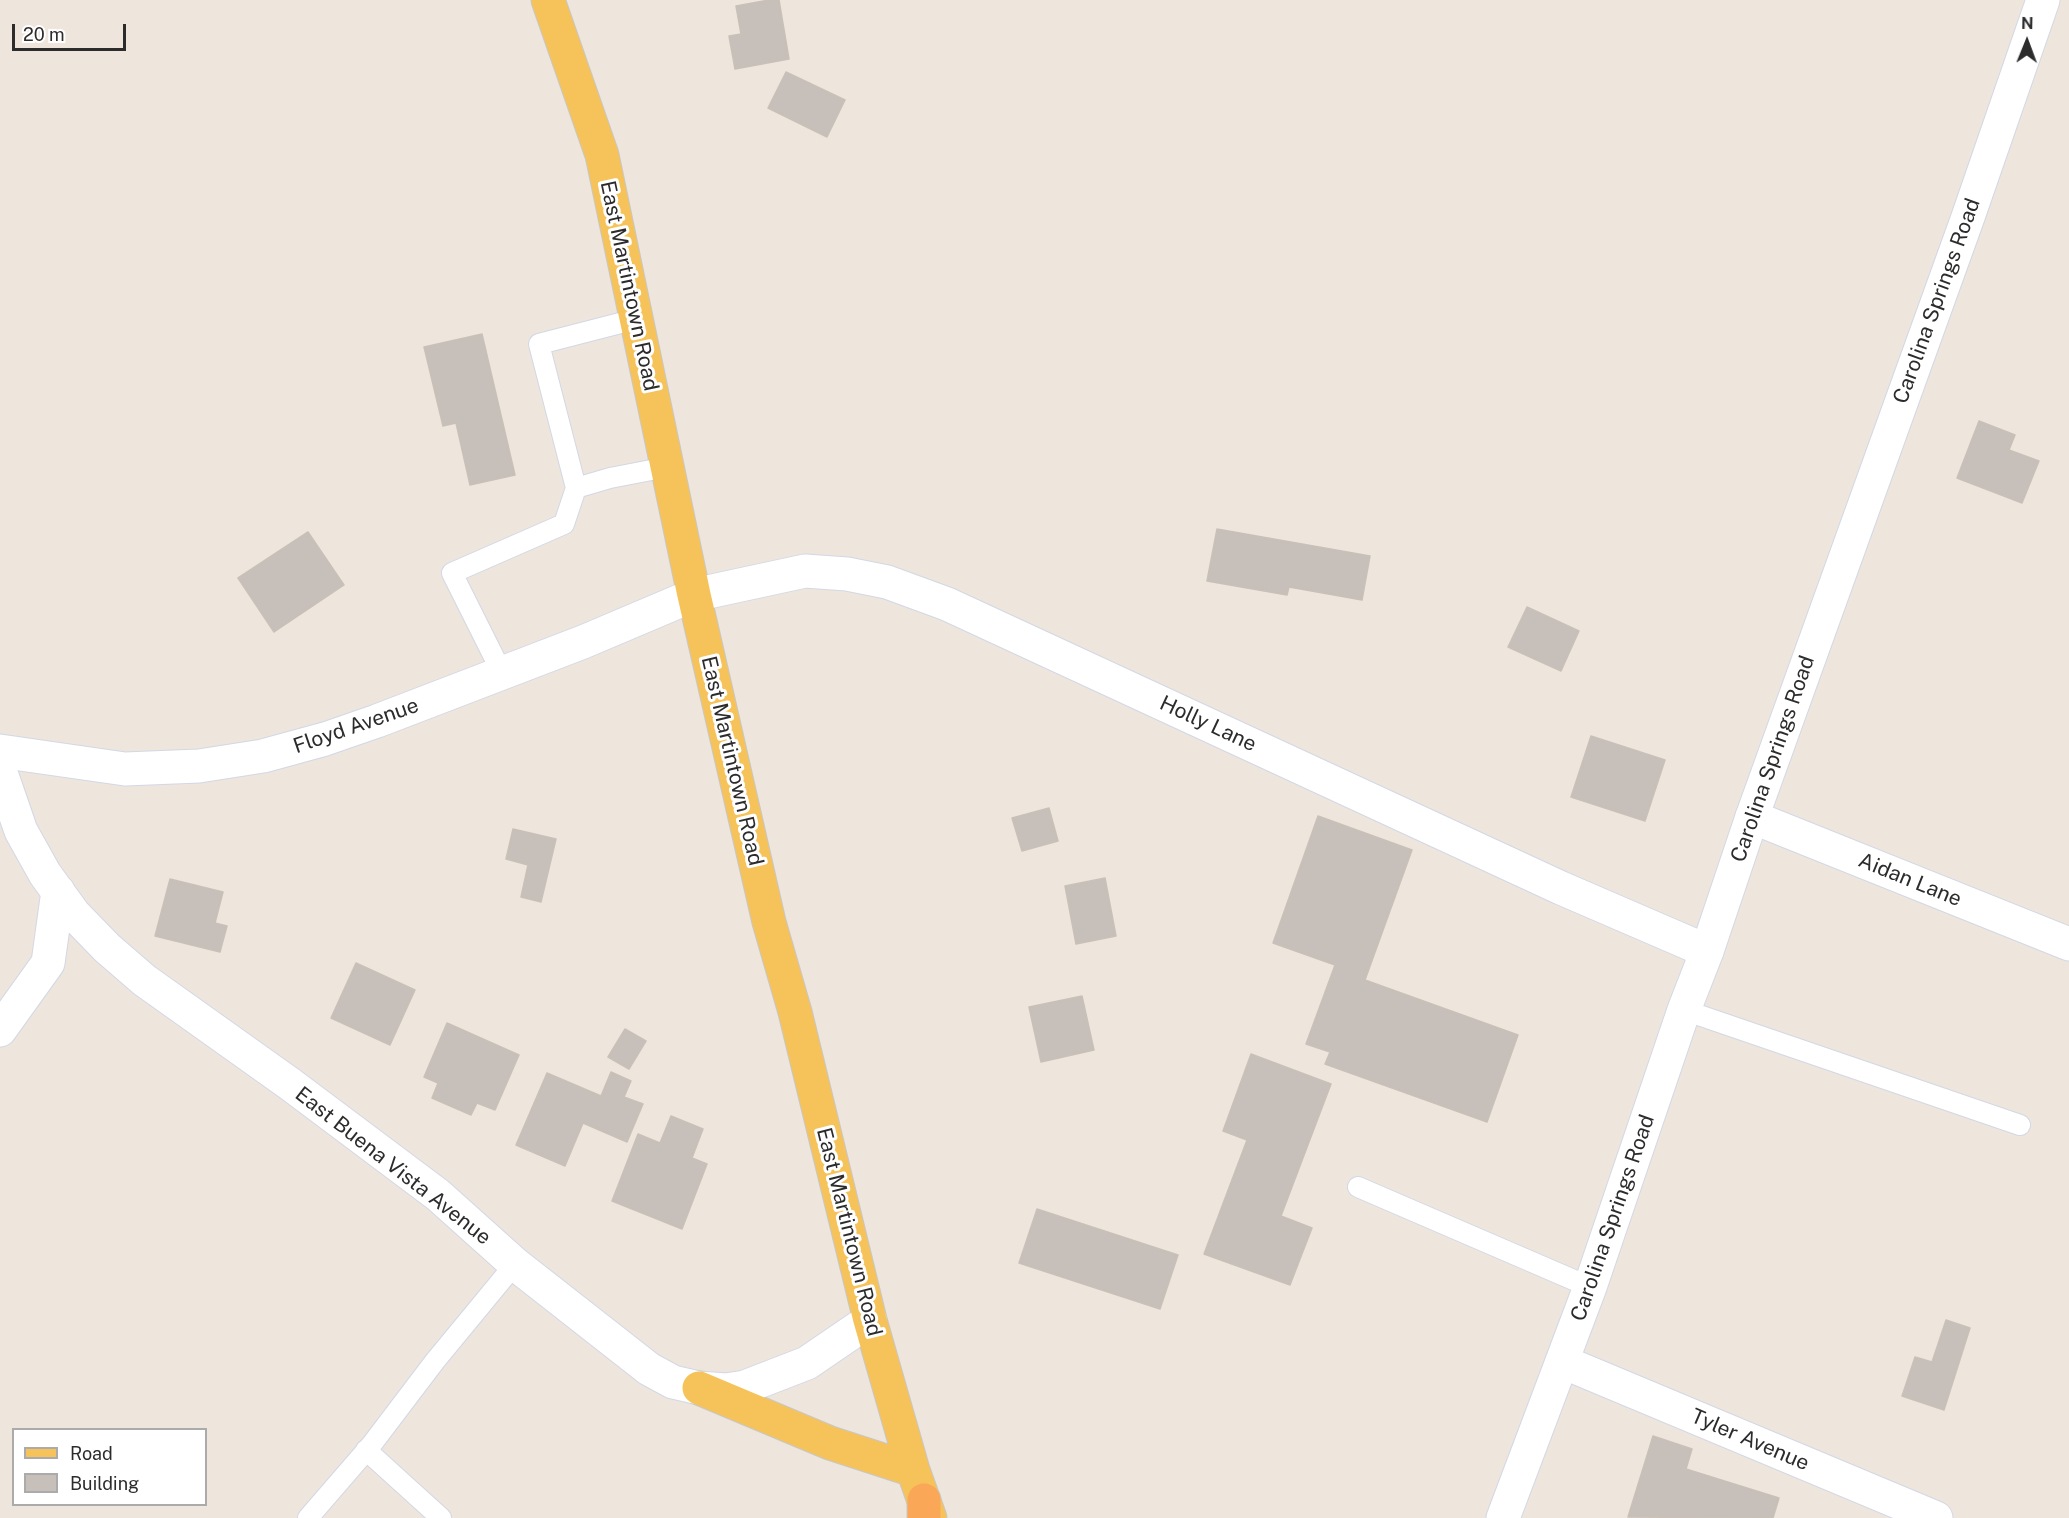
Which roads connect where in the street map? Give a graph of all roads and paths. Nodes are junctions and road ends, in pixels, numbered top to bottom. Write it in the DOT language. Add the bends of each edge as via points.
graph roads {
  1 [pos="548,0"];
  2 [pos="2043,0"];
  3 [pos="636,319"];
  4 [pos="667,467"];
  5 [pos="576,489"];
  6 [pos="694,595"];
  7 [pos="502,673"];
  8 [pos="0,751"];
  9 [pos="0,770"];
  10 [pos="1752,817"];
  11 [pos="58,891"];
  12 [pos="2069,944"];
  13 [pos="1707,951"];
  14 [pos="1684,1010"];
  15 [pos="0,1030"];
  16 [pos="2020,1125"];
  17 [pos="1358,1187"];
  18 [pos="515,1264"];
  19 [pos="1590,1287"];
  20 [pos="870,1320"];
  21 [pos="1563,1362"];
  22 [pos="699,1388"];
  23 [pos="366,1450"];
  24 [pos="923,1501"];
  25 [pos="308,1518"];
  26 [pos="441,1518"];
  27 [pos="1503,1518"];
  28 [pos="1936,1518"];
  1 -- 3 [label="main road, East Martintown Road" via="602,155"];
  2 -- 10 [label="street, Carolina Springs Road"];
  3 -- 4 [label="main road, East Martintown Road"];
  3 -- 5 [label="lane" via="539,344"];
  4 -- 5 [label="lane"];
  4 -- 6 [label="main road, East Martintown Road"];
  5 -- 7 [label="lane" via="564,524 452,573"];
  6 -- 7 [label="street, Floyd Avenue"];
  6 -- 13 [label="street, Holly Lane" via="805,571 887,582 947,604 1561,888"];
  6 -- 20 [label="main road, East Martintown Road" via="769,922 795,1012"];
  7 -- 8 [label="street, Floyd Avenue" via="325,740 263,756 199,766 124,769"];
  9 -- 11 [label="street, East Buena Vista Avenue" via="21,831"];
  10 -- 12 [label="street, Aidan Lane"];
  10 -- 13 [label="street, Carolina Springs Road"];
  11 -- 15 [label="street" via="48,963"];
  11 -- 18 [label="street, East Buena Vista Avenue" via="99,940 144,980 438,1196"];
  13 -- 14 [label="street, Carolina Springs Road"];
  14 -- 16 [label="lane"];
  14 -- 19 [label="street, Carolina Springs Road"];
  17 -- 19 [label="lane"];
  18 -- 22 [label="street, East Buena Vista Avenue" via="649,1369 673,1382"];
  18 -- 23 [label="lane"];
  19 -- 21 [label="street, Carolina Springs Road"];
  20 -- 22 [label="street, East Buena Vista Avenue" via="807,1363 745,1388"];
  20 -- 24 [label="main road, East Martintown Road"];
  21 -- 27 [label="street, Carolina Springs Road"];
  21 -- 28 [label="street, Tyler Avenue"];
  22 -- 24 [label="main road" via="830,1443"];
  23 -- 25 [label="lane"];
  23 -- 26 [label="lane"];
}
